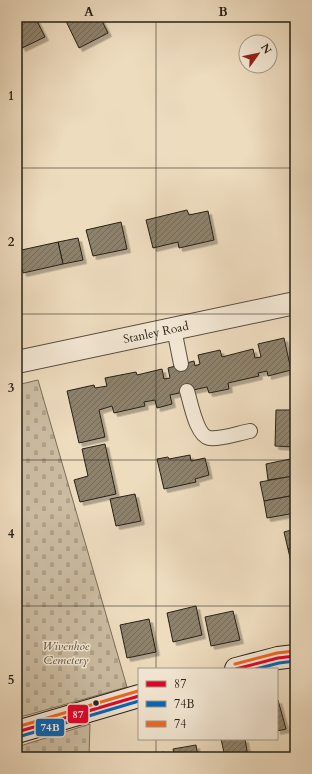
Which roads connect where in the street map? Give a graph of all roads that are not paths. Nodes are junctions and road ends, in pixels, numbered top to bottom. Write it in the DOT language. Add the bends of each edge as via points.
graph roads {
  1 [pos="295,303"];
  2 [pos="174,329"];
  3 [pos="17,362"];
  4 [pos="181,364"];
  5 [pos="187,391"];
  6 [pos="250,432"];
  7 [pos="295,656"];
  8 [pos="240,668"];
  9 [pos="138,696"];
  10 [pos="17,732"];
  1 -- 2 [label="street, Stanley Road"];
  2 -- 3 [label="street, Stanley Road"];
  2 -- 4 [label="lane"];
  5 -- 6 [label="lane" via="198,426 209,438"];
  7 -- 8 [label="street"];
  9 -- 10 [label="street"];
}
